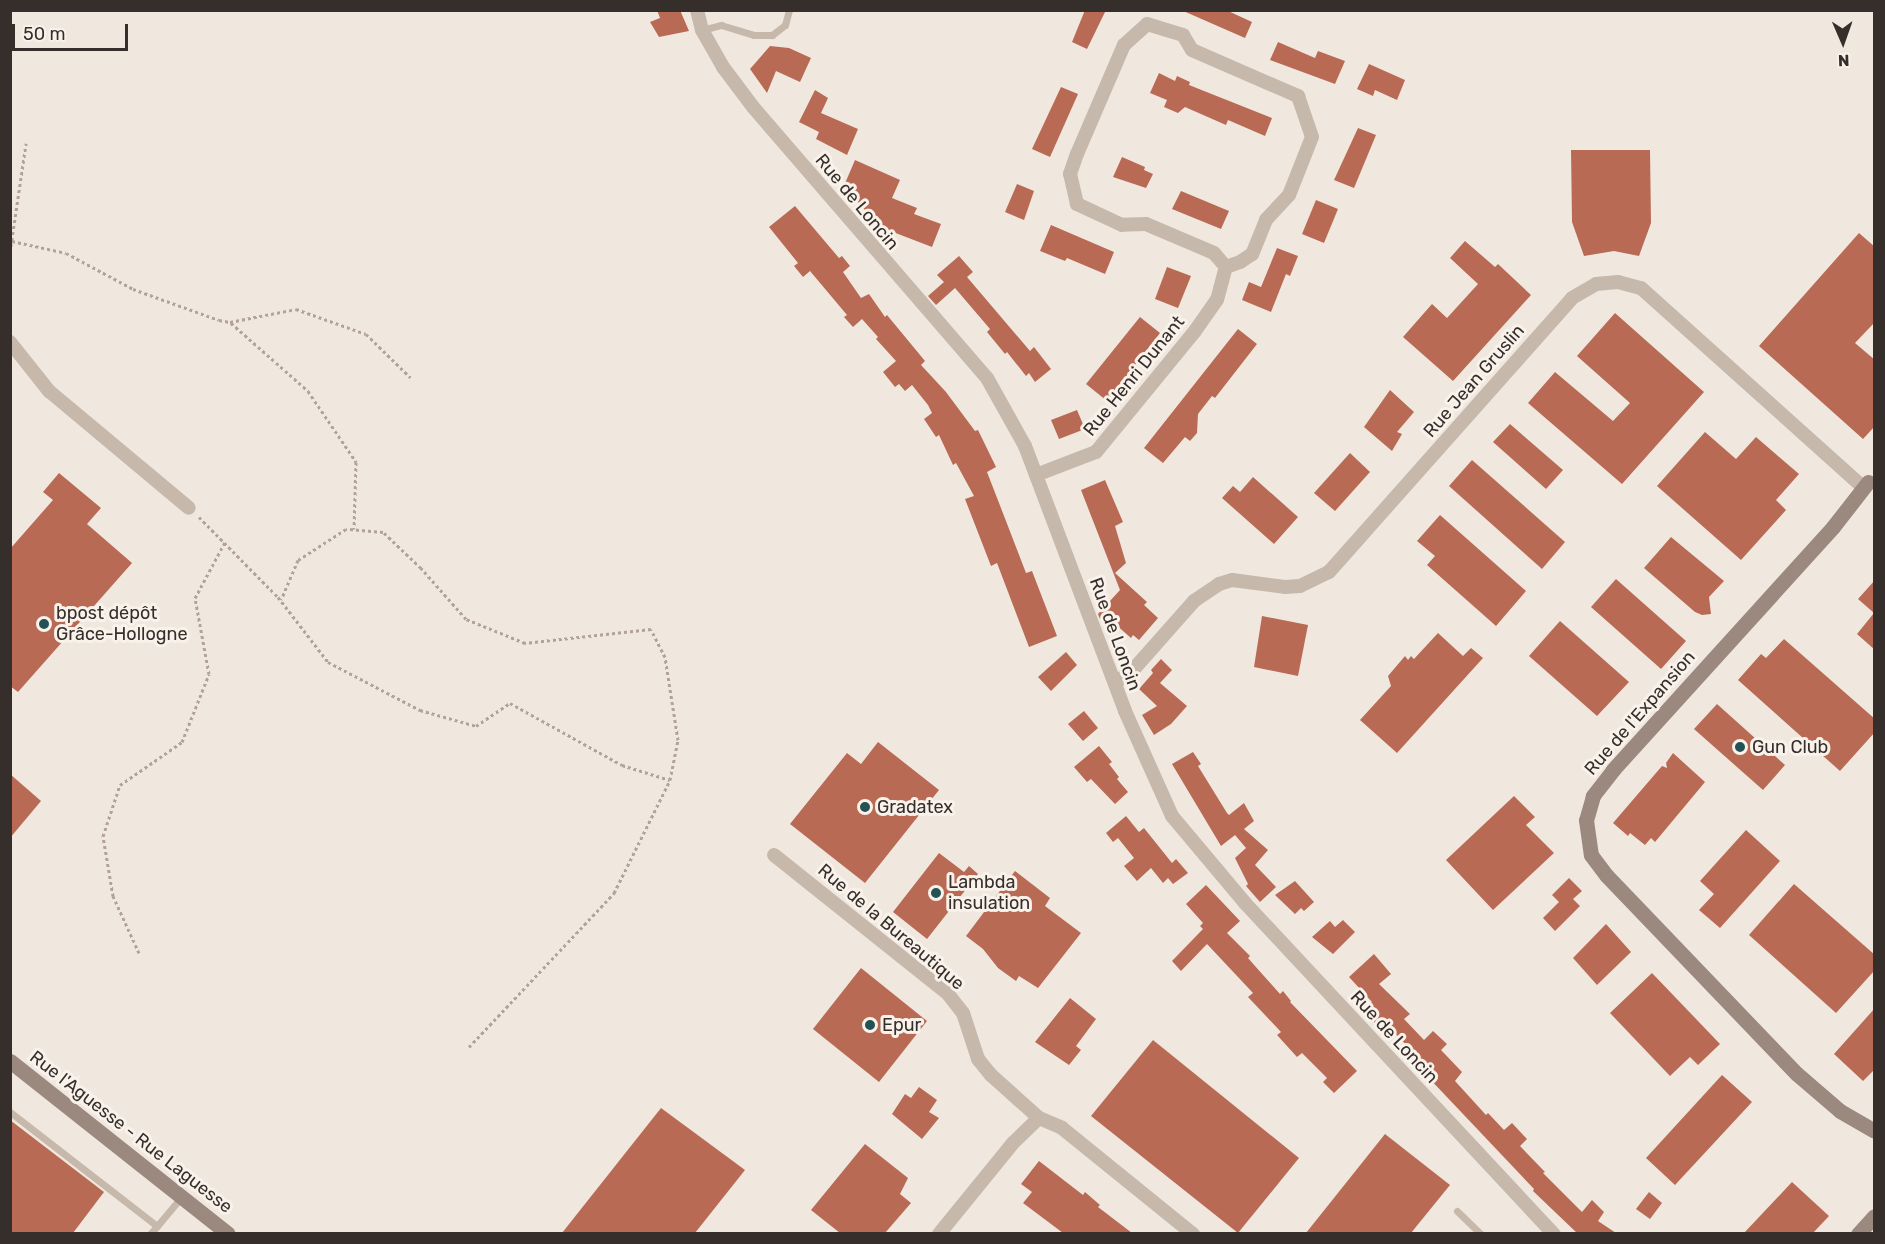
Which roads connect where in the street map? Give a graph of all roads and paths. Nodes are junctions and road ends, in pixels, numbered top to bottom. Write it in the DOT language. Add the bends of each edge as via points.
graph roads {
  1 [pos="697,10"];
  2 [pos="789,10"];
  3 [pos="702,30"];
  4 [pos="26,143"];
  5 [pos="12,241"];
  6 [pos="10,252"];
  7 [pos="1226,267"];
  8 [pos="230,322"];
  9 [pos="10,342"];
  10 [pos="410,377"];
  11 [pos="1036,476"];
  12 [pos="1868,481"];
  13 [pos="189,508"];
  14 [pos="354,529"];
  15 [pos="225,542"];
  16 [pos="281,600"];
  17 [pos="1115,683"];
  18 [pos="670,780"];
  19 [pos="774,855"];
  20 [pos="139,953"];
  21 [pos="469,1047"];
  22 [pos="10,1061"];
  23 [pos="10,1112"];
  24 [pos="1039,1118"];
  25 [pos="1875,1131"];
  26 [pos="181,1197"];
  27 [pos="1457,1211"];
  28 [pos="1875,1216"];
  29 [pos="157,1226"];
  30 [pos="150,1233"];
  31 [pos="228,1233"];
  32 [pos="939,1233"];
  33 [pos="1193,1233"];
  34 [pos="1481,1233"];
  35 [pos="1554,1233"];
  36 [pos="1858,1233"];
  1 -- 3 [label="street, Rue de Loncin"];
  2 -- 3 [label="lane" via="785,25 772,36 721,26"];
  3 -- 11 [label="street, Rue de Loncin" via="723,68 753,107 987,378 1025,446"];
  4 -- 5 [label="path"];
  5 -- 6 [label="path"];
  5 -- 8 [label="path" via="66,253 133,289"];
  7 -- 7 [label="street" via="1214,253 1146,224 1122,225 1077,204 1070,174 1077,154 1124,45 1147,24 1183,35 1192,50 1298,96 1312,137 1289,195 1266,220 1252,254"];
  7 -- 11 [label="street, Rue Henri Dunant" via="1217,300 1096,452"];
  8 -- 10 [label="path" via="296,309 366,334"];
  8 -- 14 [label="path" via="308,391 356,462"];
  9 -- 13 [label="street" via="49,391"];
  11 -- 17 [label="street, Rue de Loncin"];
  12 -- 17 [label="street, Rue Jean Gruslin" via="1641,288 1618,282 1596,284 1572,298 1329,572 1300,586 1232,580 1218,584 1194,601 1133,670"];
  12 -- 25 [label="street, Rue de l'Expansion" via="1833,527 1613,770 1593,796 1586,820 1591,855 1607,876 1797,1074 1840,1111"];
  13 -- 15 [label="path"];
  14 -- 16 [label="path" via="346,529 298,560"];
  14 -- 18 [label="path" via="383,532 466,619 525,643 651,629 665,657 678,740"];
  15 -- 16 [label="path"];
  15 -- 20 [label="path" via="195,598 209,674 182,742 120,785 104,836 113,896"];
  16 -- 18 [label="path" via="328,662 420,710 476,726 510,703 622,765"];
  17 -- 35 [label="street, Rue de Loncin" via="1172,816 1245,903"];
  18 -- 21 [label="path" via="614,893"];
  19 -- 24 [label="street, Rue de la Bureautique" via="948,994 963,1013 978,1059 991,1076"];
  22 -- 26 [label="street, Rue l'Aguesse - Rue Laguesse"];
  23 -- 29 [label="lane"];
  24 -- 32 [label="street" via="1013,1143"];
  24 -- 33 [label="street, Rue de la Bureautique" via="1062,1128"];
  26 -- 29 [label="lane"];
  26 -- 31 [label="street, Rue l'Aguesse - Rue Laguesse"];
  27 -- 34 [label="lane"];
  28 -- 36 [label="street"];
  29 -- 30 [label="lane"];
}
